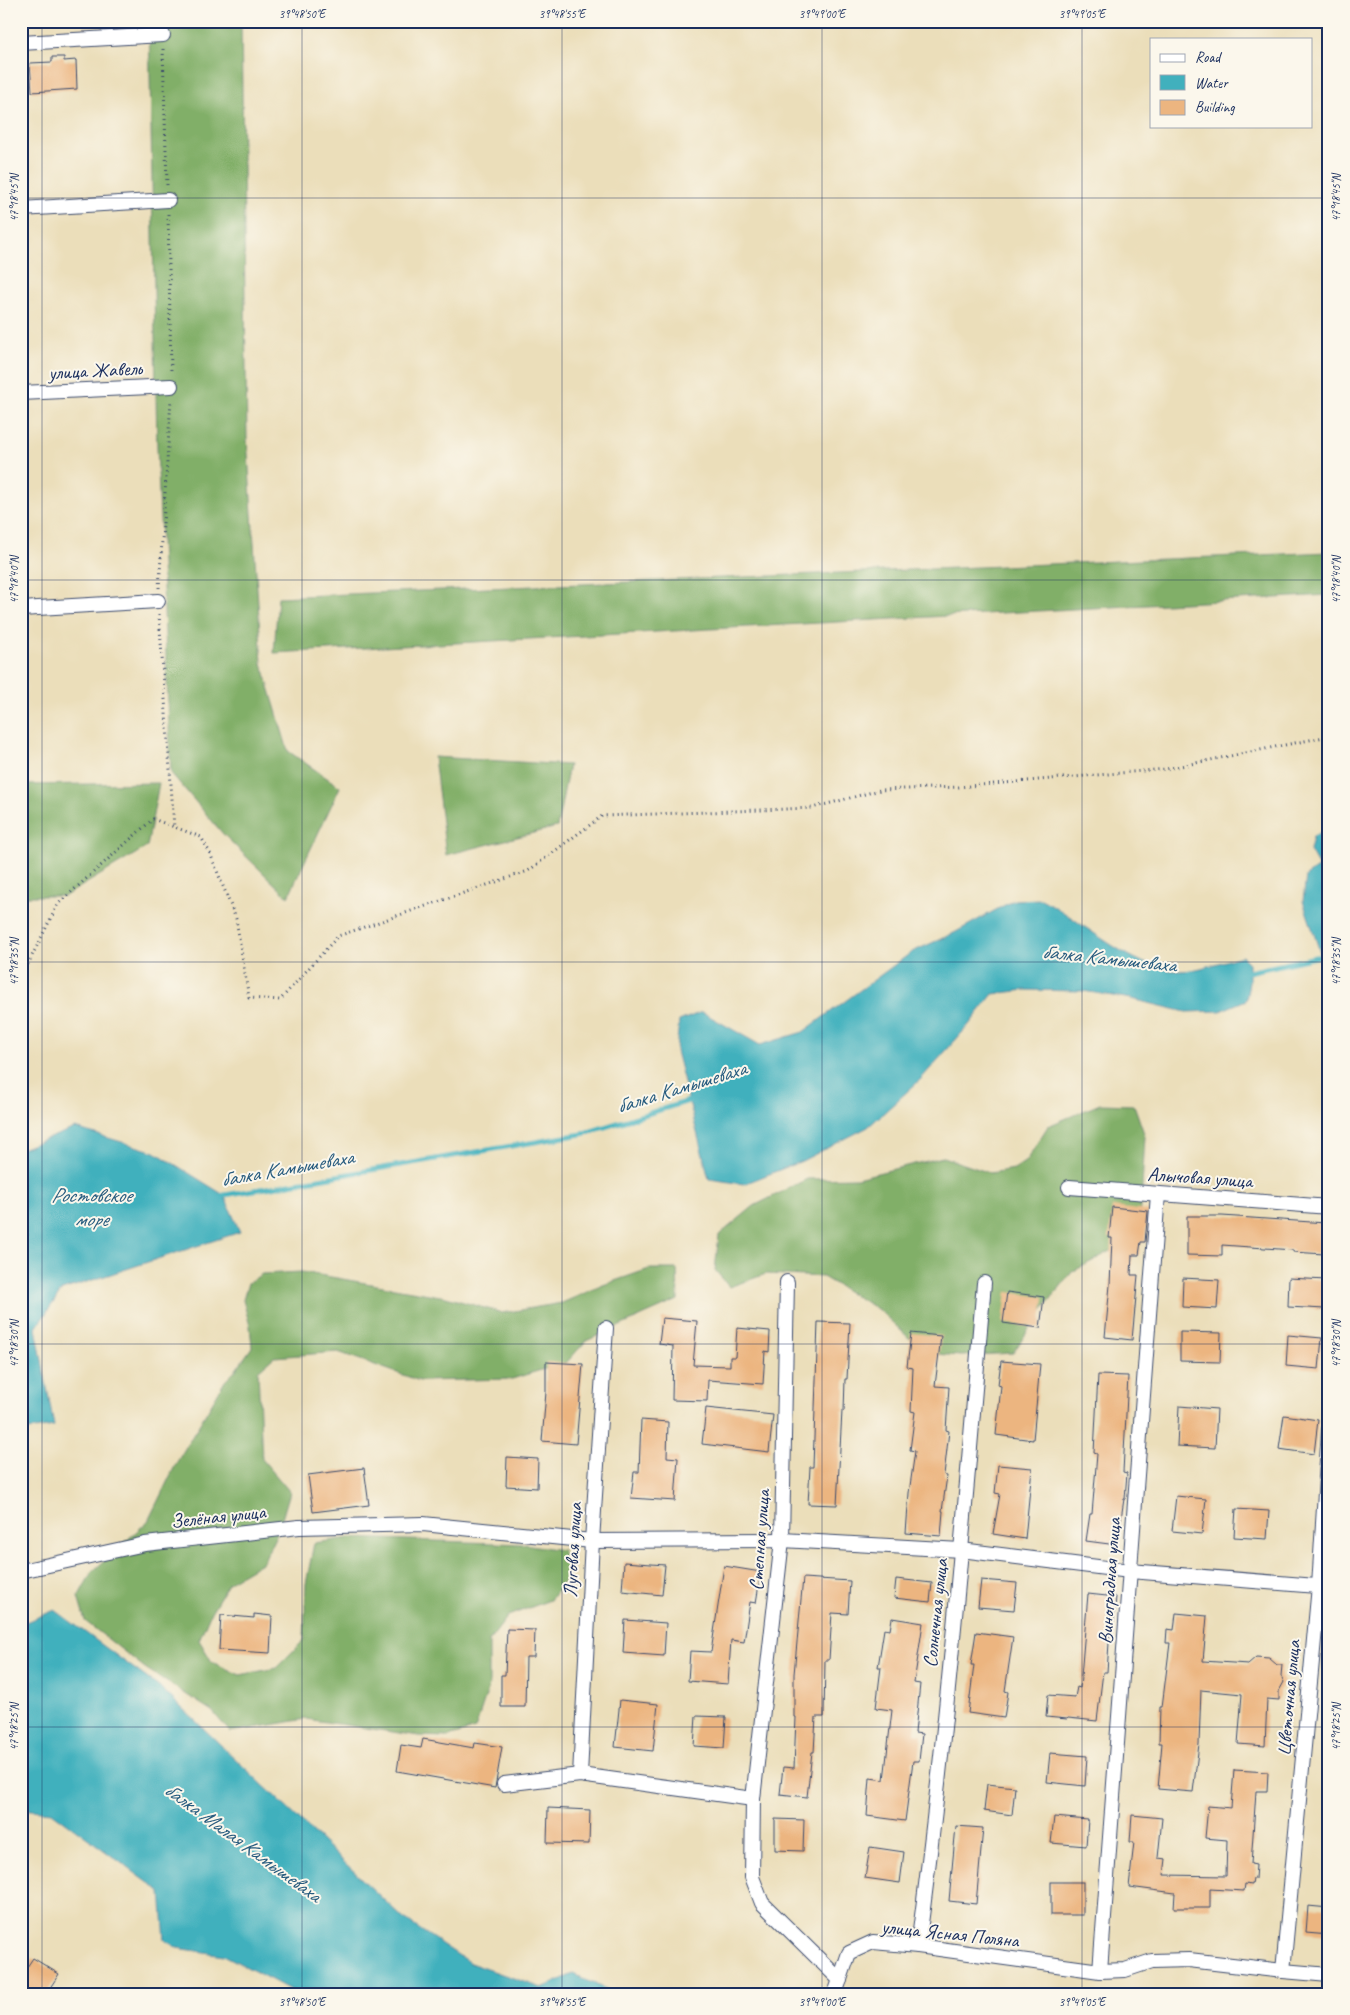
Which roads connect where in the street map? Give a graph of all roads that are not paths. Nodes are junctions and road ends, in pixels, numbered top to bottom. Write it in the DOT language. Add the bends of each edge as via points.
graph roads {
  1 [pos="163,35"];
  2 [pos="21,43"];
  3 [pos="168,200"];
  4 [pos="21,208"];
  5 [pos="172,386"];
  6 [pos="21,393"];
  7 [pos="158,601"];
  8 [pos="21,609"];
  9 [pos="1069,1187"];
  10 [pos="1158,1194"];
  11 [pos="1329,1207"];
  12 [pos="787,1282"];
  13 [pos="984,1284"];
  14 [pos="606,1328"];
  15 [pos="1329,1429"];
  16 [pos="782,1540"];
  17 [pos="592,1541"];
  18 [pos="961,1550"];
  19 [pos="21,1571"];
  20 [pos="1130,1571"];
  21 [pos="1324,1587"];
  22 [pos="580,1775"];
  23 [pos="504,1784"];
  24 [pos="753,1799"];
  25 [pos="918,1946"];
  26 [pos="1100,1971"];
  27 [pos="1283,1971"];
  28 [pos="1329,1974"];
  29 [pos="840,1980"];
  30 [pos="835,1994"];
  1 -- 2 [label="street"];
  3 -- 4 [label="street"];
  5 -- 6 [label="street, улица Жавель"];
  7 -- 8 [label="street"];
  9 -- 10 [label="street, Алычовая улица"];
  10 -- 11 [label="street, Алычовая улица"];
  10 -- 20 [label="street, Виноградная улица"];
  12 -- 16 [label="street, Степная улица"];
  13 -- 18 [label="street, Солнечная улица"];
  14 -- 17 [label="street, Луговая улица"];
  15 -- 21 [label="street, Цветочная улица"];
  16 -- 17 [label="street, Зелёная улица"];
  16 -- 18 [label="street, Зелёная улица"];
  16 -- 24 [label="street, Степная улица"];
  17 -- 19 [label="street, Зелёная улица" via="423,1524 299,1527 145,1544"];
  17 -- 22 [label="street, Луговая улица"];
  18 -- 20 [label="street, Зелёная улица"];
  18 -- 25 [label="street, Солнечная улица" via="934,1829"];
  20 -- 21 [label="street, Зелёная улица"];
  20 -- 26 [label="street, Виноградная улица"];
  21 -- 27 [label="street, Цветочная улица"];
  22 -- 23 [label="street"];
  22 -- 24 [label="street"];
  24 -- 29 [label="street" via="752,1877 762,1903"];
  25 -- 26 [label="street, улица Ясная Поляна"];
  25 -- 29 [label="street, улица Ясная Поляна" via="874,1942 849,1954"];
  26 -- 27 [label="street, улица Ясная Поляна" via="1125,1970 1152,1962 1189,1960"];
  27 -- 28 [label="street, улица Ясная Поляна"];
  29 -- 30 [label="street, улица Ясная Поляна"];
}
